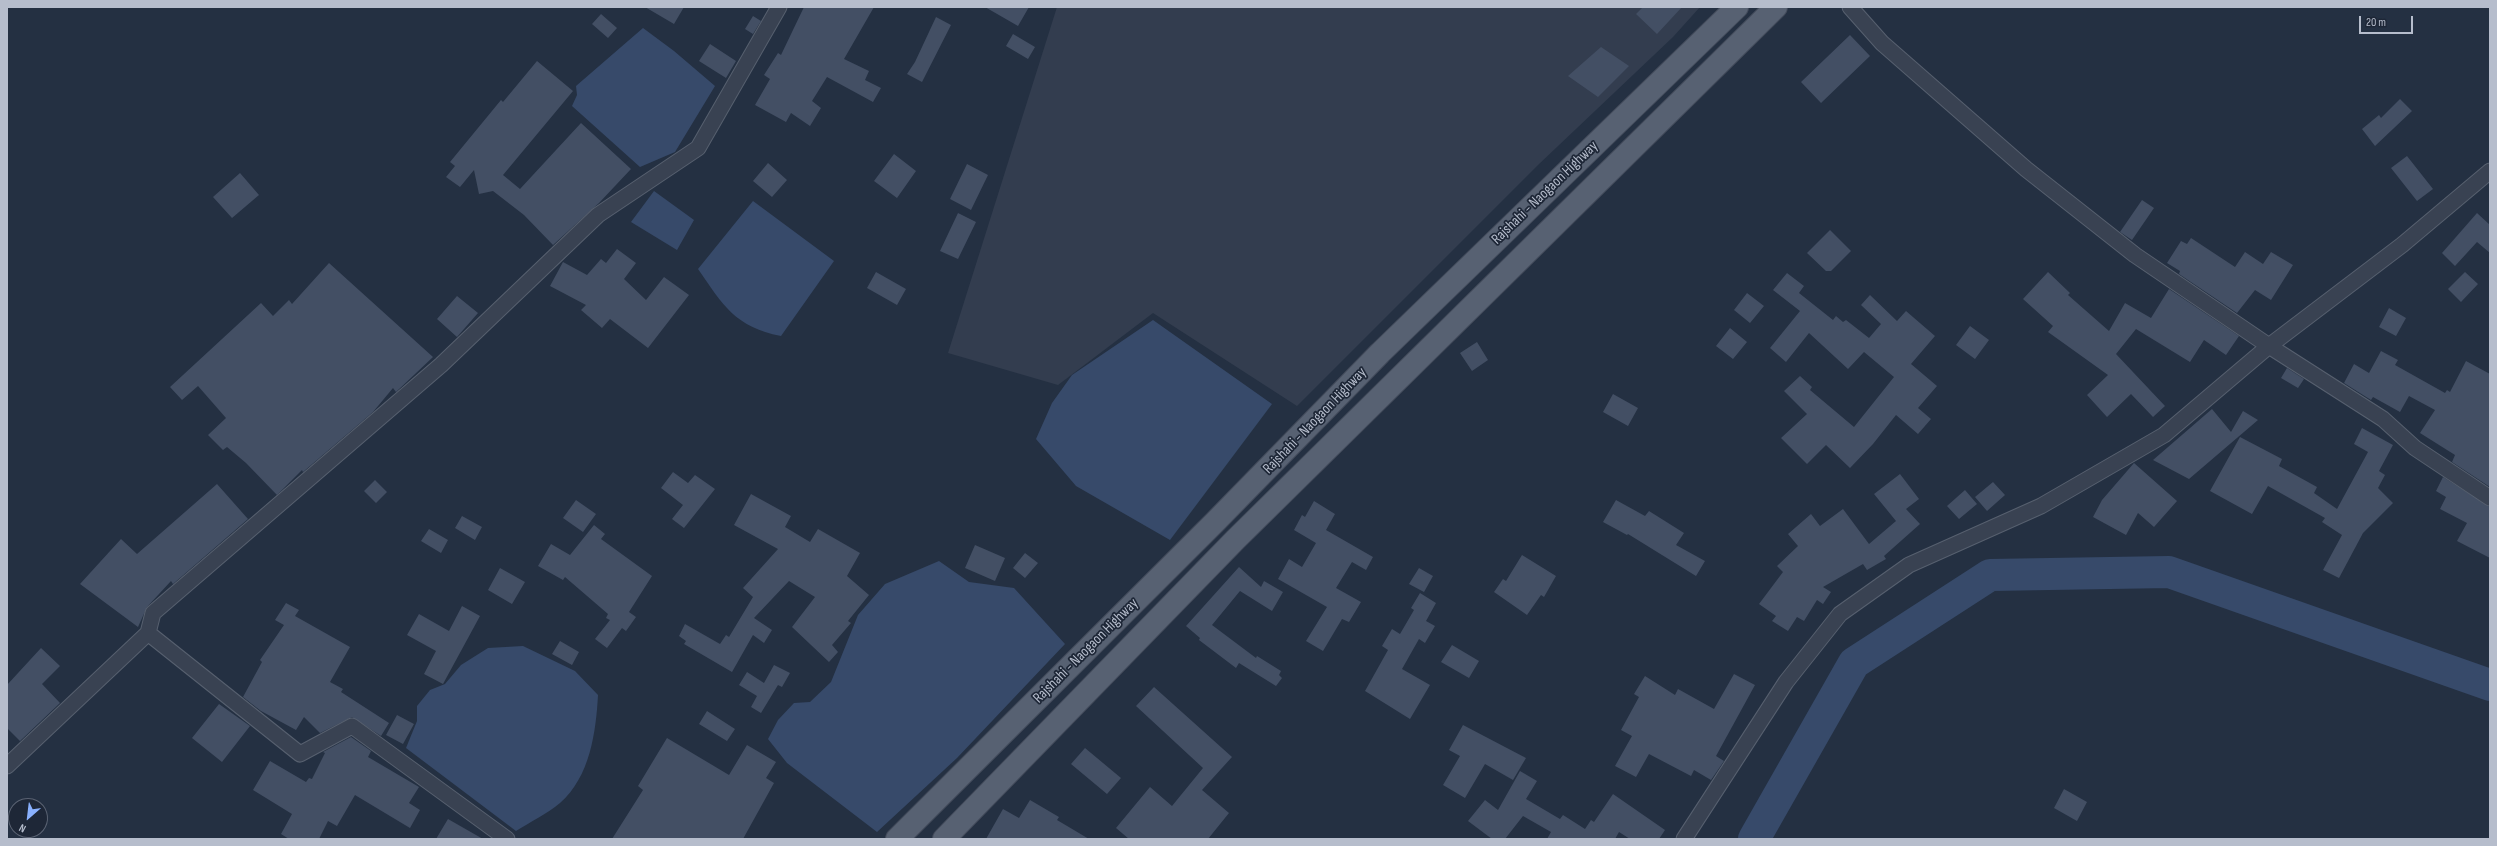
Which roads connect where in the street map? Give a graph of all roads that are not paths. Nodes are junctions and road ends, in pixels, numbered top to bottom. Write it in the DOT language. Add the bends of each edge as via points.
graph roads {
  1 [pos="779,7"];
  2 [pos="1737,7"];
  3 [pos="1850,7"];
  4 [pos="1771,9"];
  5 [pos="2490,171"];
  6 [pos="2268,346"];
  7 [pos="2490,498"];
  8 [pos="148,633"];
  9 [pos="7,766"];
  10 [pos="506,839"];
  11 [pos="897,839"];
  12 [pos="944,839"];
  13 [pos="1684,839"];
  1 -- 8 [label="street" via="698,148 598,215 440,365 153,613"];
  2 -- 11 [label="main road, Rajshahi - Naogaon Highway" via="1380,353 1216,521"];
  3 -- 6 [label="street" via="1882,43 2026,169 2134,255"];
  4 -- 12 [label="main road, Rajshahi - Naogaon Highway" via="1241,535"];
  5 -- 6 [label="street" via="2402,245"];
  6 -- 7 [label="street" via="2383,419 2415,448"];
  6 -- 13 [label="street" via="2164,435 2041,506 1909,565 1840,614 1786,682"];
  8 -- 9 [label="street"];
  8 -- 10 [label="street" via="300,754 352,726"];
}
